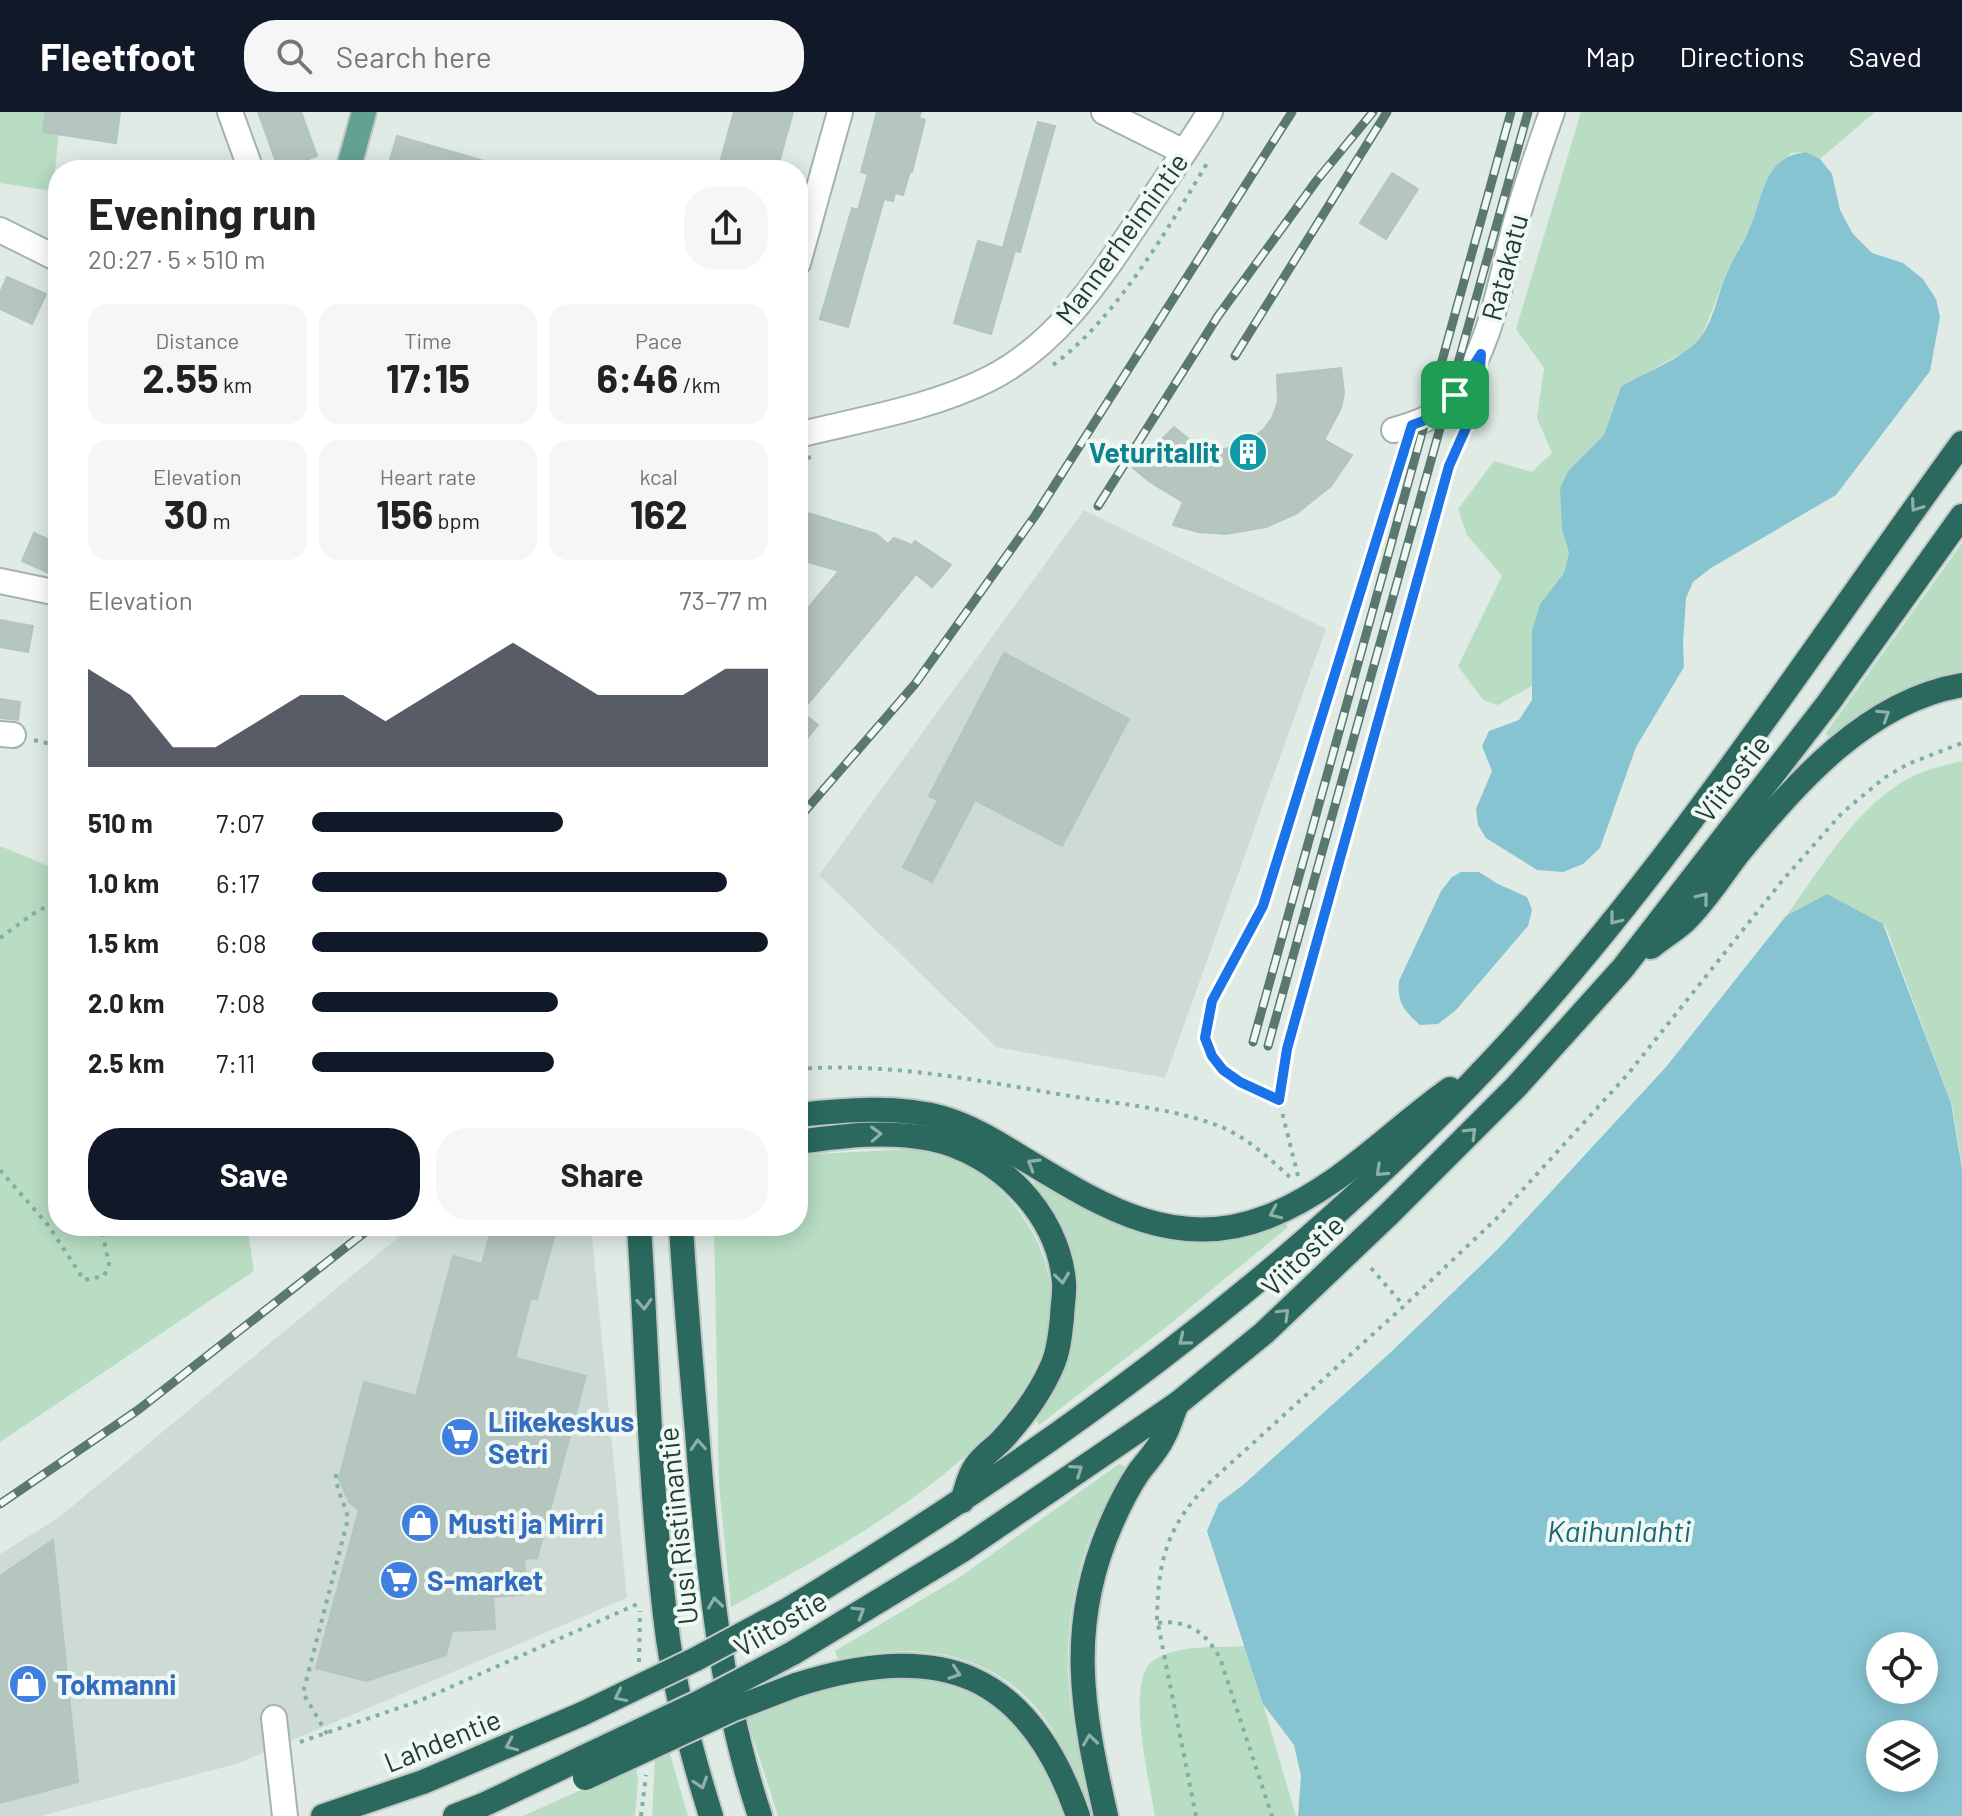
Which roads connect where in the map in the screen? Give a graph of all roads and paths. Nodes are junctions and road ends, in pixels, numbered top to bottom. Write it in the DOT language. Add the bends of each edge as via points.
graph roads {
  1 [pos="230,112"];
  2 [pos="364,112"];
  3 [pos="840,112"];
  4 [pos="1104,112"];
  5 [pos="1210,112"];
  6 [pos="1552,112"];
  7 [pos="1184,152"];
  8 [pos="247,160"];
  9 [pos="351,160"];
  10 [pos="808,227"];
  11 [pos="0,230"];
  12 [pos="48,254"];
  13 [pos="1478,401"];
  14 [pos="1403,428"];
  15 [pos="808,432"];
  16 [pos="1962,443"];
  17 [pos="1962,516"];
  18 [pos="0,581"];
  19 [pos="48,591"];
  20 [pos="1962,685"];
  21 [pos="1962,743"];
  22 [pos="48,906"];
  23 [pos="0,938"];
  24 [pos="1623,968"];
  25 [pos="1497,1055"];
  26 [pos="808,1069"];
  27 [pos="1279,1100"];
  28 [pos="808,1115"];
  29 [pos="808,1141"];
  30 [pos="0,1170"];
  31 [pos="48,1225"];
  32 [pos="55,1236"];
  33 [pos="103,1236"];
  34 [pos="640,1236"];
  35 [pos="682,1236"];
  36 [pos="1371,1268"];
  37 [pos="1404,1306"];
  38 [pos="1177,1404"];
  39 [pos="336,1474"];
  40 [pos="962,1501"];
  41 [pos="642,1602"];
  42 [pos="1158,1623"];
  43 [pos="582,1714"];
  44 [pos="274,1718"];
  45 [pos="327,1734"];
  46 [pos="277,1749"];
  47 [pos="585,1767"];
  48 [pos="326,1815"];
  49 [pos="285,1816"];
  50 [pos="455,1816"];
  51 [pos="711,1816"];
  52 [pos="760,1816"];
  53 [pos="1078,1816"];
  54 [pos="1106,1816"];
  55 [pos="1196,1816"];
  56 [pos="1272,1816"];
  1 -- 8 [label="street"];
  2 -- 9 [label="main road"];
  3 -- 10 [label="street"];
  4 -- 7 [label="street"];
  5 -- 7 [label="street, Mannerheimintie"];
  6 -- 14 [label="street, Ratakatu" via="1523,194 1481,354 1455,395 1425,422"];
  7 -- 15 [label="street, Mannerheimintie" via="1099,279 1065,322 1027,355 948,396"];
  11 -- 12 [label="street"];
  13 -- 27 [label="path" via="1449,466 1287,1049"];
  14 -- 27 [label="path" via="1263,906 1212,1001 1205,1038 1223,1070"];
  16 -- 25 [label="highway, Viitostie, one-way" via="1664,858"];
  17 -- 24 [label="highway, Viitostie" via="1829,702"];
  18 -- 19 [label="street"];
  24 -- 20 [label="highway, one-way" via="1685,920 1776,807 1821,761 1901,704"];
  21 -- 37 [label="path" via="1884,778 1842,813 1628,1074 1497,1218"];
  22 -- 23 [label="path"];
  38 -- 24 [label="highway, Viitostie, one-way" via="1264,1333 1389,1214 1516,1087"];
  25 -- 28 [label="highway, one-way" via="1315,1194 1264,1218 1223,1228 1185,1231 1109,1208 980,1133 943,1118 902,1110"];
  25 -- 40 [label="highway, Viitostie, one-way" via="1304,1242 1170,1352"];
  26 -- 27 [label="path" via="933,1073 1175,1113 1221,1127 1260,1150 1301,1187"];
  29 -- 40 [label="highway, one-way" via="897,1134 967,1151 1020,1189 1056,1245 1064,1283 1053,1364 1019,1422 974,1467"];
  30 -- 31 [label="path"];
  32 -- 33 [label="path" via="84,1280 104,1276 109,1264"];
  34 -- 51 [label="highway, Uusi Ristiinantie, one-way" via="668,1640 691,1753"];
  52 -- 35 [label="highway, Uusi Ristiinantie, one-way" via="734,1725 708,1552"];
  36 -- 37 [label="path"];
  37 -- 42 [label="path" via="1187,1507 1175,1524 1161,1568"];
  47 -- 38 [label="highway, Viitostie, one-way, bridge" via="793,1653 961,1551"];
  54 -- 38 [label="highway, one-way" via="1081,1680 1084,1620 1094,1569 1112,1521 1163,1439"];
  39 -- 45 [label="path" via="348,1519 303,1693"];
  40 -- 43 [label="highway, Viitostie, one-way, bridge" via="789,1609"];
  41 -- 45 [label="path" via="419,1701"];
  42 -- 55 [label="path"];
  42 -- 56 [label="path" via="1184,1624 1209,1638"];
  43 -- 48 [label="highway, Lahdentie, one-way" via="423,1782"];
  44 -- 46 [label="street"];
  45 -- 46 [label="path"];
  46 -- 49 [label="street"];
  47 -- 50 [label="highway, Viitostie"];
  47 -- 53 [label="highway, one-way, bridge" via="829,1674 908,1665 947,1669 986,1685 1017,1707 1041,1735"];
}
